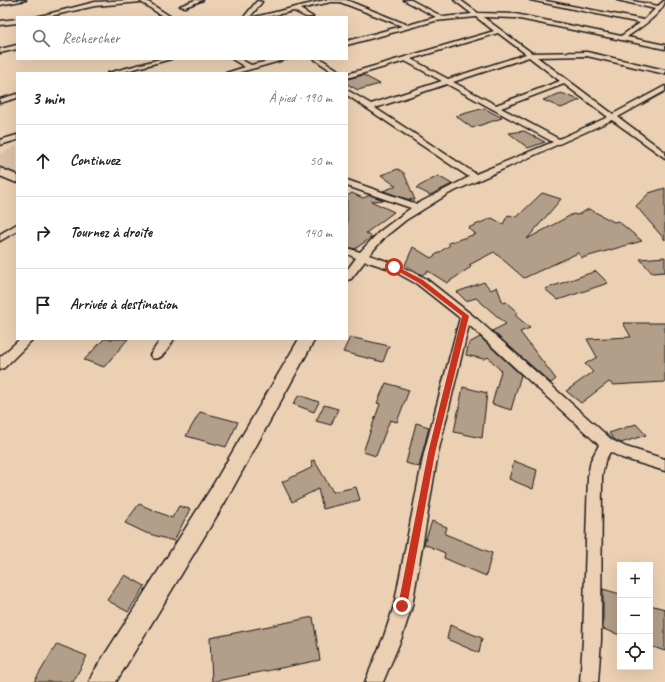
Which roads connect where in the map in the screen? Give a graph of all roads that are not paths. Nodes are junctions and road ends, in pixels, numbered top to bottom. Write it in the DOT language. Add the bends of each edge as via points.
graph roads {
  1 [pos="19,0"];
  2 [pos="23,0"];
  3 [pos="200,0"];
  4 [pos="341,0"];
  5 [pos="407,0"];
  6 [pos="456,0"];
  7 [pos="533,0"];
  8 [pos="620,0"];
  9 [pos="0,2"];
  10 [pos="259,2"];
  11 [pos="665,2"];
  12 [pos="183,6"];
  13 [pos="660,8"];
  14 [pos="296,9"];
  15 [pos="476,15"];
  16 [pos="43,16"];
  17 [pos="166,16"];
  18 [pos="249,16"];
  19 [pos="263,16"];
  20 [pos="308,16"];
  21 [pos="442,18"];
  22 [pos="16,21"];
  23 [pos="645,22"];
  24 [pos="0,23"];
  25 [pos="407,26"];
  26 [pos="500,31"];
  27 [pos="348,36"];
  28 [pos="622,38"];
  29 [pos="355,40"];
  30 [pos="348,43"];
  31 [pos="16,47"];
  32 [pos="665,47"];
  33 [pos="0,51"];
  34 [pos="530,55"];
  35 [pos="406,59"];
  36 [pos="164,60"];
  37 [pos="237,60"];
  38 [pos="280,60"];
  39 [pos="319,60"];
  40 [pos="249,67"];
  41 [pos="115,72"];
  42 [pos="233,72"];
  43 [pos="338,72"];
  44 [pos="665,72"];
  45 [pos="348,76"];
  46 [pos="565,81"];
  47 [pos="448,82"];
  48 [pos="665,88"];
  49 [pos="348,93"];
  50 [pos="16,96"];
  51 [pos="3,100"];
  52 [pos="16,104"];
  53 [pos="370,107"];
  54 [pos="496,108"];
  55 [pos="613,117"];
  56 [pos="16,136"];
  57 [pos="558,142"];
  58 [pos="0,143"];
  59 [pos="665,156"];
  60 [pos="0,171"];
  61 [pos="476,178"];
  62 [pos="16,179"];
  63 [pos="348,183"];
  64 [pos="417,207"];
  65 [pos="16,228"];
  66 [pos="0,238"];
  67 [pos="348,251"];
  68 [pos="361,256"];
  69 [pos="348,276"];
  70 [pos="466,316"];
  71 [pos="25,340"];
  72 [pos="167,340"];
  73 [pos="306,340"];
  74 [pos="156,355"];
  75 [pos="0,365"];
  76 [pos="607,444"];
  77 [pos="665,465"];
  78 [pos="102,682"];
  79 [pos="374,682"];
  80 [pos="589,682"];
  1 -- 2 [label="street"];
  1 -- 9 [label="street"];
  3 -- 12 [label="street"];
  4 -- 14 [label="street"];
  4 -- 25 [label="street"];
  5 -- 21 [label="street"];
  6 -- 15 [label="street"];
  7 -- 23 [label="street"];
  8 -- 13 [label="street"];
  10 -- 18 [label="street"];
  11 -- 13 [label="street"];
  13 -- 23 [label="street"];
  14 -- 19 [label="street"];
  14 -- 20 [label="street"];
  15 -- 21 [label="street"];
  15 -- 26 [label="street"];
  15 -- 28 [label="street" via="515,16"];
  16 -- 17 [label="street" via="91,5 142,0"];
  21 -- 25 [label="street"];
  22 -- 24 [label="street"];
  23 -- 28 [label="street"];
  25 -- 29 [label="street"];
  26 -- 34 [label="street"];
  26 -- 35 [label="street"];
  27 -- 29 [label="street"];
  28 -- 32 [label="street"];
  29 -- 30 [label="street"];
  31 -- 33 [label="street"];
  34 -- 44 [label="street" via="594,55"];
  34 -- 46 [label="street"];
  34 -- 47 [label="street"];
  35 -- 45 [label="street"];
  35 -- 47 [label="street"];
  36 -- 41 [label="street"];
  37 -- 40 [label="street"];
  38 -- 40 [label="street"];
  39 -- 43 [label="street"];
  40 -- 42 [label="street"];
  46 -- 54 [label="street"];
  46 -- 55 [label="street"];
  47 -- 53 [label="street"];
  47 -- 54 [label="street"];
  48 -- 55 [label="street"];
  49 -- 53 [label="street"];
  50 -- 51 [label="street"];
  51 -- 52 [label="street"];
  53 -- 61 [label="street"];
  54 -- 57 [label="street"];
  55 -- 57 [label="street"];
  55 -- 59 [label="street"];
  56 -- 58 [label="street"];
  57 -- 61 [label="street"];
  60 -- 62 [label="street"];
  61 -- 64 [label="street"];
  63 -- 64 [label="street"];
  64 -- 68 [label="street" via="396,221"];
  65 -- 66 [label="street"];
  67 -- 68 [label="street"];
  68 -- 69 [label="street"];
  68 -- 70 [label="street" via="409,274"];
  70 -- 76 [label="street"];
  70 -- 79 [label="street" via="432,453 402,606 393,637"];
  71 -- 75 [label="street"];
  72 -- 74 [label="street"];
  73 -- 78 [label="street" via="217,497"];
  76 -- 77 [label="street" via="622,452"];
  76 -- 80 [label="street" via="598,460 595,476"];
}
